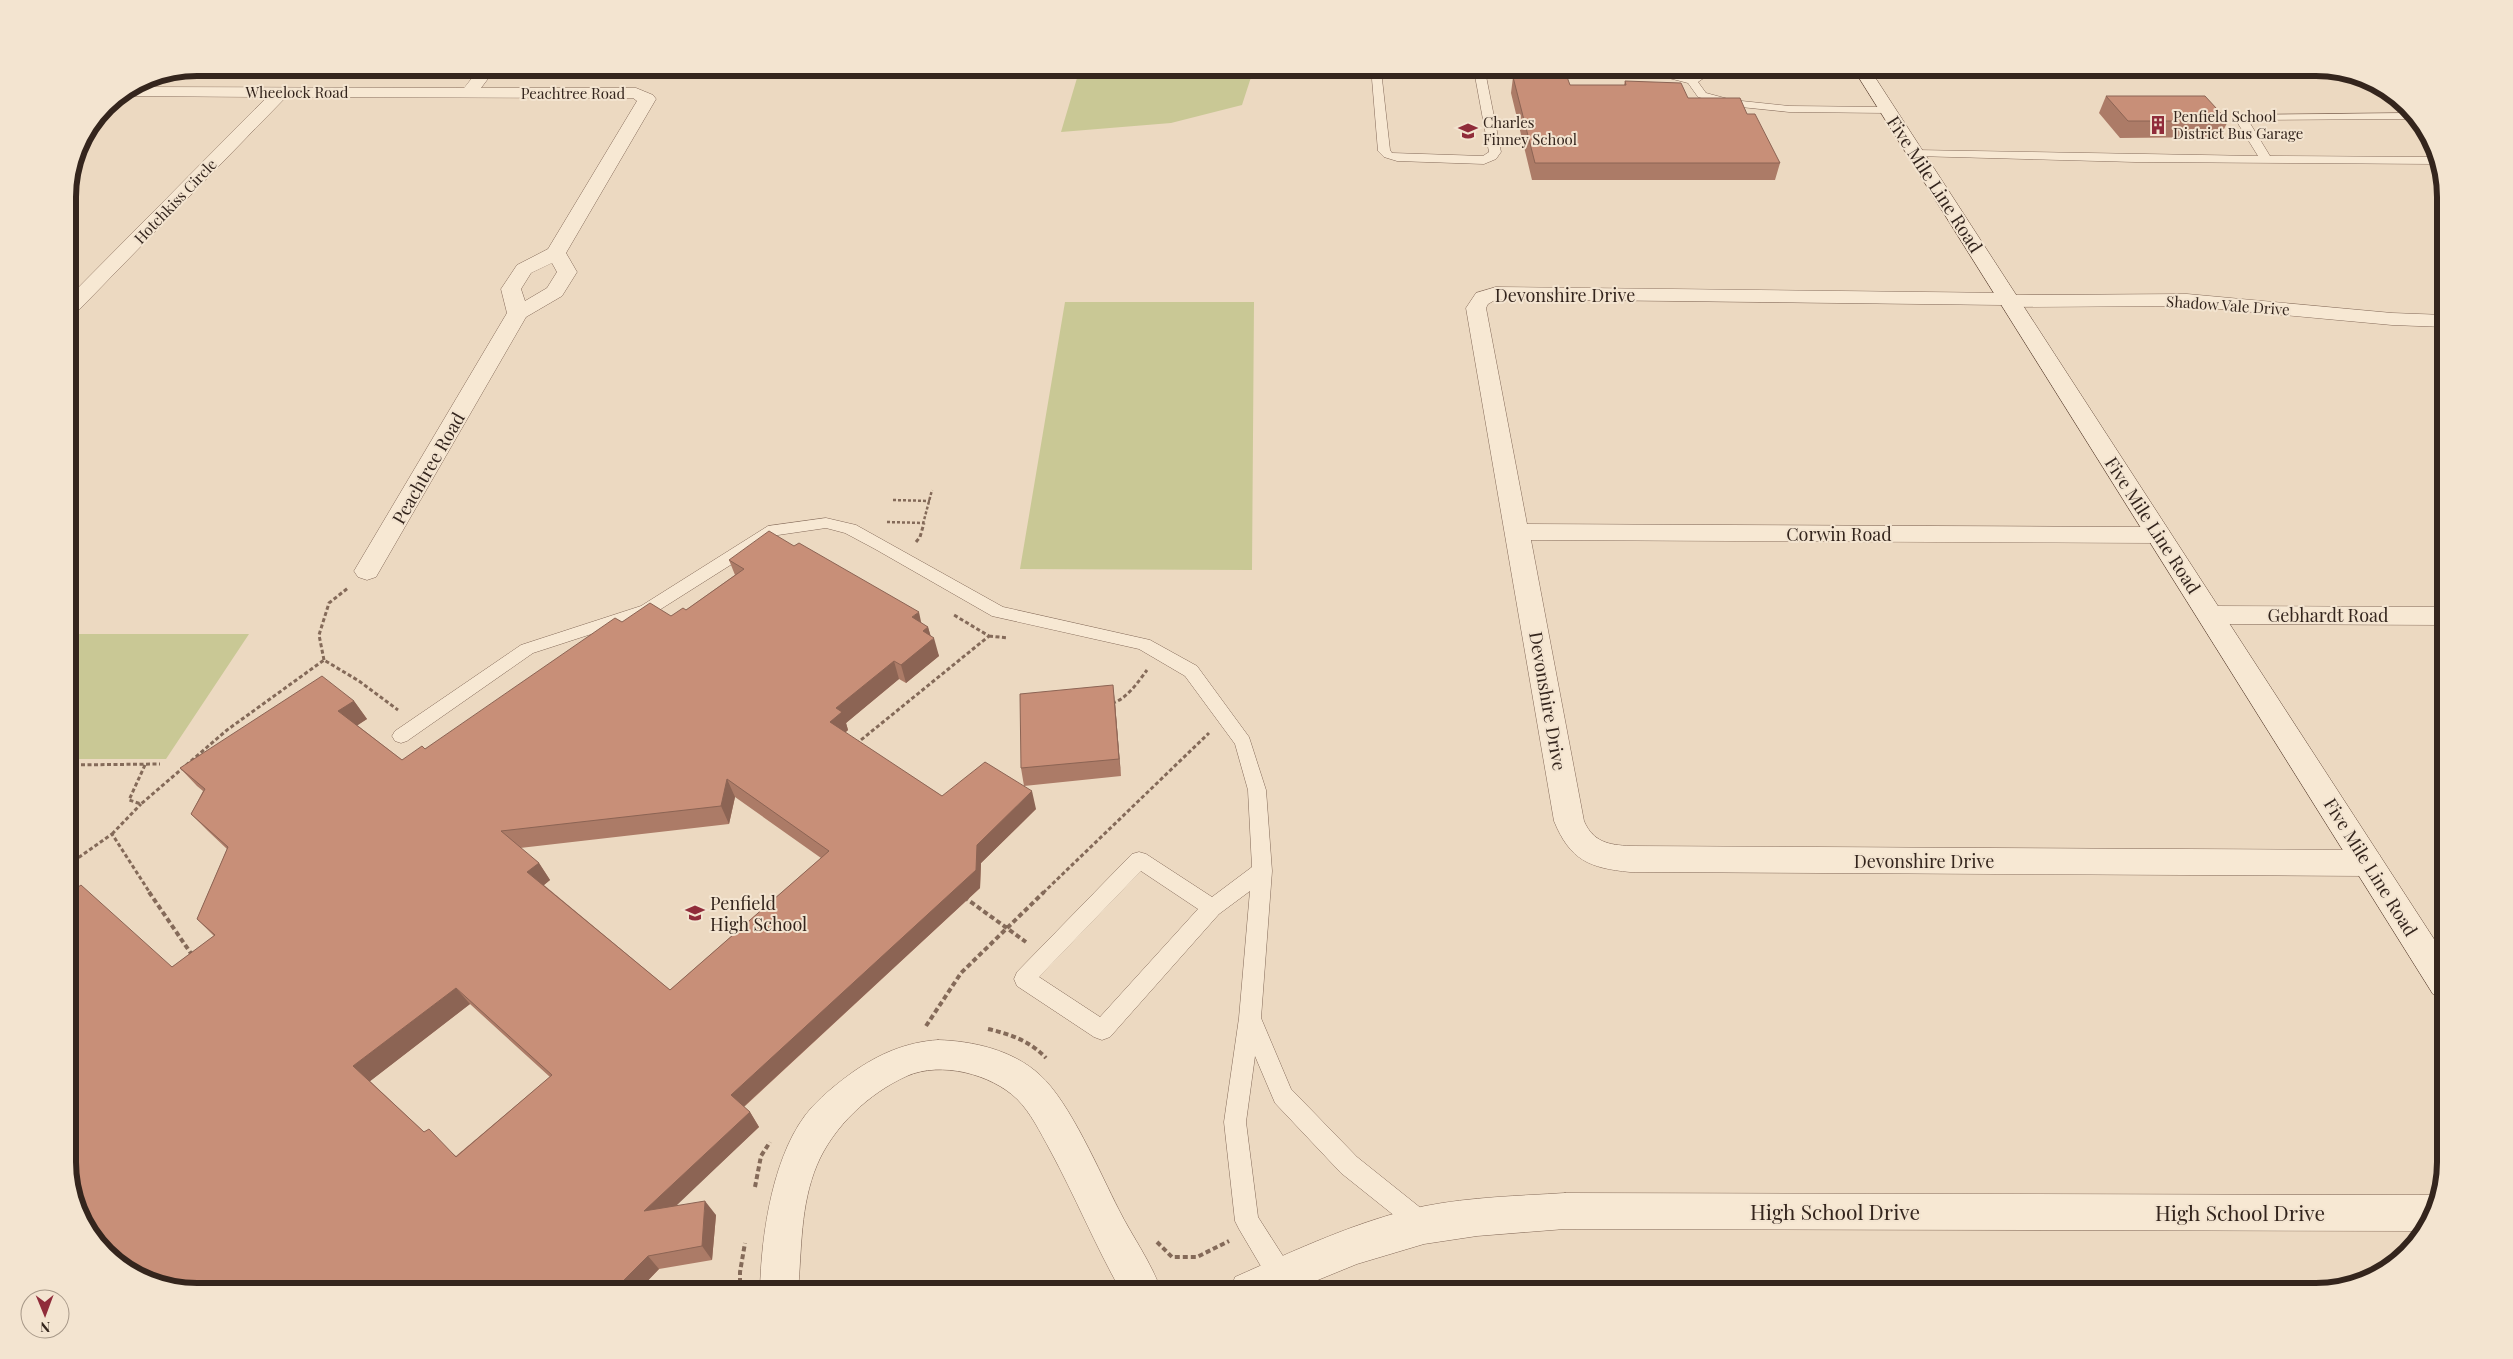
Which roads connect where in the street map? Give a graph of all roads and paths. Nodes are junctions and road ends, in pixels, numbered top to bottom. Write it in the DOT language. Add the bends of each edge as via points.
graph roads {
  1 [pos="1378,76"];
  2 [pos="1481,76"];
  3 [pos="1674,76"];
  4 [pos="1699,76"];
  5 [pos="1866,76"];
  6 [pos="481,77"];
  7 [pos="1692,81"];
  8 [pos="137,92"];
  9 [pos="282,92"];
  10 [pos="469,92"];
  11 [pos="1888,110"];
  12 [pos="2406,116"];
  13 [pos="1915,153"];
  14 [pos="2266,160"];
  15 [pos="2431,161"];
  16 [pos="556,253"];
  17 [pos="2009,300"];
  18 [pos="77,301"];
  19 [pos="518,313"];
  20 [pos="2436,321"];
  21 [pos="932,490"];
  22 [pos="893,500"];
  23 [pos="930,501"];
  24 [pos="887,522"];
  25 [pos="924,522"];
  26 [pos="1518,532"];
  27 [pos="2159,535"];
  28 [pos="903,558"];
  29 [pos="368,571"];
  30 [pos="948,612"];
  31 [pos="2211,615"];
  32 [pos="2436,616"];
  33 [pos="989,636"];
  34 [pos="1016,639"];
  35 [pos="324,660"];
  36 [pos="1141,665"];
  37 [pos="1107,703"];
  38 [pos="1225,717"];
  39 [pos="418,724"];
  40 [pos="401,736"];
  41 [pos="852,748"];
  42 [pos="160,764"];
  43 [pos="77,765"];
  44 [pos="145,765"];
  45 [pos="141,804"];
  46 [pos="112,834"];
  47 [pos="77,859"];
  48 [pos="2368,863"];
  49 [pos="1262,872"];
  50 [pos="959,893"];
  51 [pos="1212,908"];
  52 [pos="1006,929"];
  53 [pos="1032,947"];
  54 [pos="196,960"];
  55 [pos="2437,970"];
  56 [pos="1250,1018"];
  57 [pos="923,1030"];
  58 [pos="2425,1213"];
  59 [pos="1424,1225"];
  60 [pos="1154,1238"];
  61 [pos="1232,1240"];
  62 [pos="1293,1278"];
  63 [pos="780,1283"];
  64 [pos="1137,1283"];
  65 [pos="1277,1283"];
  1 -- 2 [label="lane" via="1384,151 1388,155 1397,158 1484,160 1495,152"];
  3 -- 7 [label="lane"];
  4 -- 7 [label="lane"];
  5 -- 11 [label="street, Five Mile Line Road"];
  6 -- 10 [label="street"];
  7 -- 11 [label="lane" via="1702,95 1731,103 1789,109"];
  8 -- 9 [label="street, Wheelock Road"];
  9 -- 10 [label="street, Wheelock Road"];
  9 -- 18 [label="street, Hotchkiss Circle"];
  10 -- 16 [label="street, Peachtree Road" via="636,93 648,100"];
  11 -- 13 [label="street, Five Mile Line Road"];
  12 -- 14 [label="lane" via="2240,117"];
  13 -- 14 [label="lane"];
  13 -- 17 [label="street, Five Mile Line Road"];
  14 -- 15 [label="lane"];
  16 -- 19 [label="street" via="524,269 511,289"];
  16 -- 19 [label="street" via="567,272 555,292"];
  17 -- 20 [label="street, Shadow Vale Drive" via="2187,300"];
  17 -- 26 [label="street, Devonshire Drive" via="1496,293 1484,296 1476,308"];
  17 -- 27 [label="street, Five Mile Line Road"];
  19 -- 29 [label="street, Peachtree Road"];
  21 -- 23 [label="path"];
  22 -- 23 [label="path"];
  23 -- 25 [label="path"];
  24 -- 25 [label="path"];
  25 -- 28 [label="path" via="920,537"];
  26 -- 27 [label="street, Corwin Road"];
  26 -- 48 [label="street, Devonshire Drive" via="1569,821 1581,845 1609,858"];
  27 -- 31 [label="street, Five Mile Line Road"];
  28 -- 38 [label="lane" via="998,612 1144,644 1191,671"];
  28 -- 39 [label="lane" via="839,526 826,523 774,530 647,610 527,649"];
  29 -- 35 [label="path" via="330,603 319,635"];
  30 -- 33 [label="path"];
  31 -- 32 [label="street, Gebhardt Road"];
  31 -- 48 [label="street, Five Mile Line Road"];
  33 -- 34 [label="path"];
  33 -- 41 [label="path"];
  35 -- 39 [label="path" via="360,681"];
  35 -- 45 [label="path" via="227,730"];
  36 -- 37 [label="path" via="1147,670 1139,682 1117,702"];
  38 -- 49 [label="lane" via="1244,742 1256,790"];
  38 -- 52 [label="path"];
  39 -- 40 [label="lane"];
  42 -- 44 [label="path"];
  43 -- 44 [label="path"];
  44 -- 45 [label="path" via="129,800"];
  45 -- 46 [label="path"];
  46 -- 47 [label="path"];
  46 -- 54 [label="path"];
  48 -- 55 [label="street, Five Mile Line Road"];
  49 -- 51 [label="lane"];
  49 -- 56 [label="lane"];
  50 -- 52 [label="path"];
  51 -- 51 [label="lane" via="1139,860 1024,979 1102,1030"];
  52 -- 53 [label="path"];
  52 -- 57 [label="path" via="961,973"];
  56 -- 59 [label="lane" via="1283,1096 1350,1165"];
  56 -- 62 [label="lane" via="1235,1122 1248,1221"];
  58 -- 59 [label="street, High School Drive" via="1565,1211"];
  59 -- 62 [label="street, High School Drive" via="1358,1245"];
  60 -- 61 [label="path" via="1172,1257 1197,1257"];
  62 -- 65 [label="street, High School Drive"];
  63 -- 64 [label="street" via="783,1224 797,1170 823,1120 861,1085 906,1060 950,1054 993,1064 1026,1084 1049,1115 1081,1170"];
}
